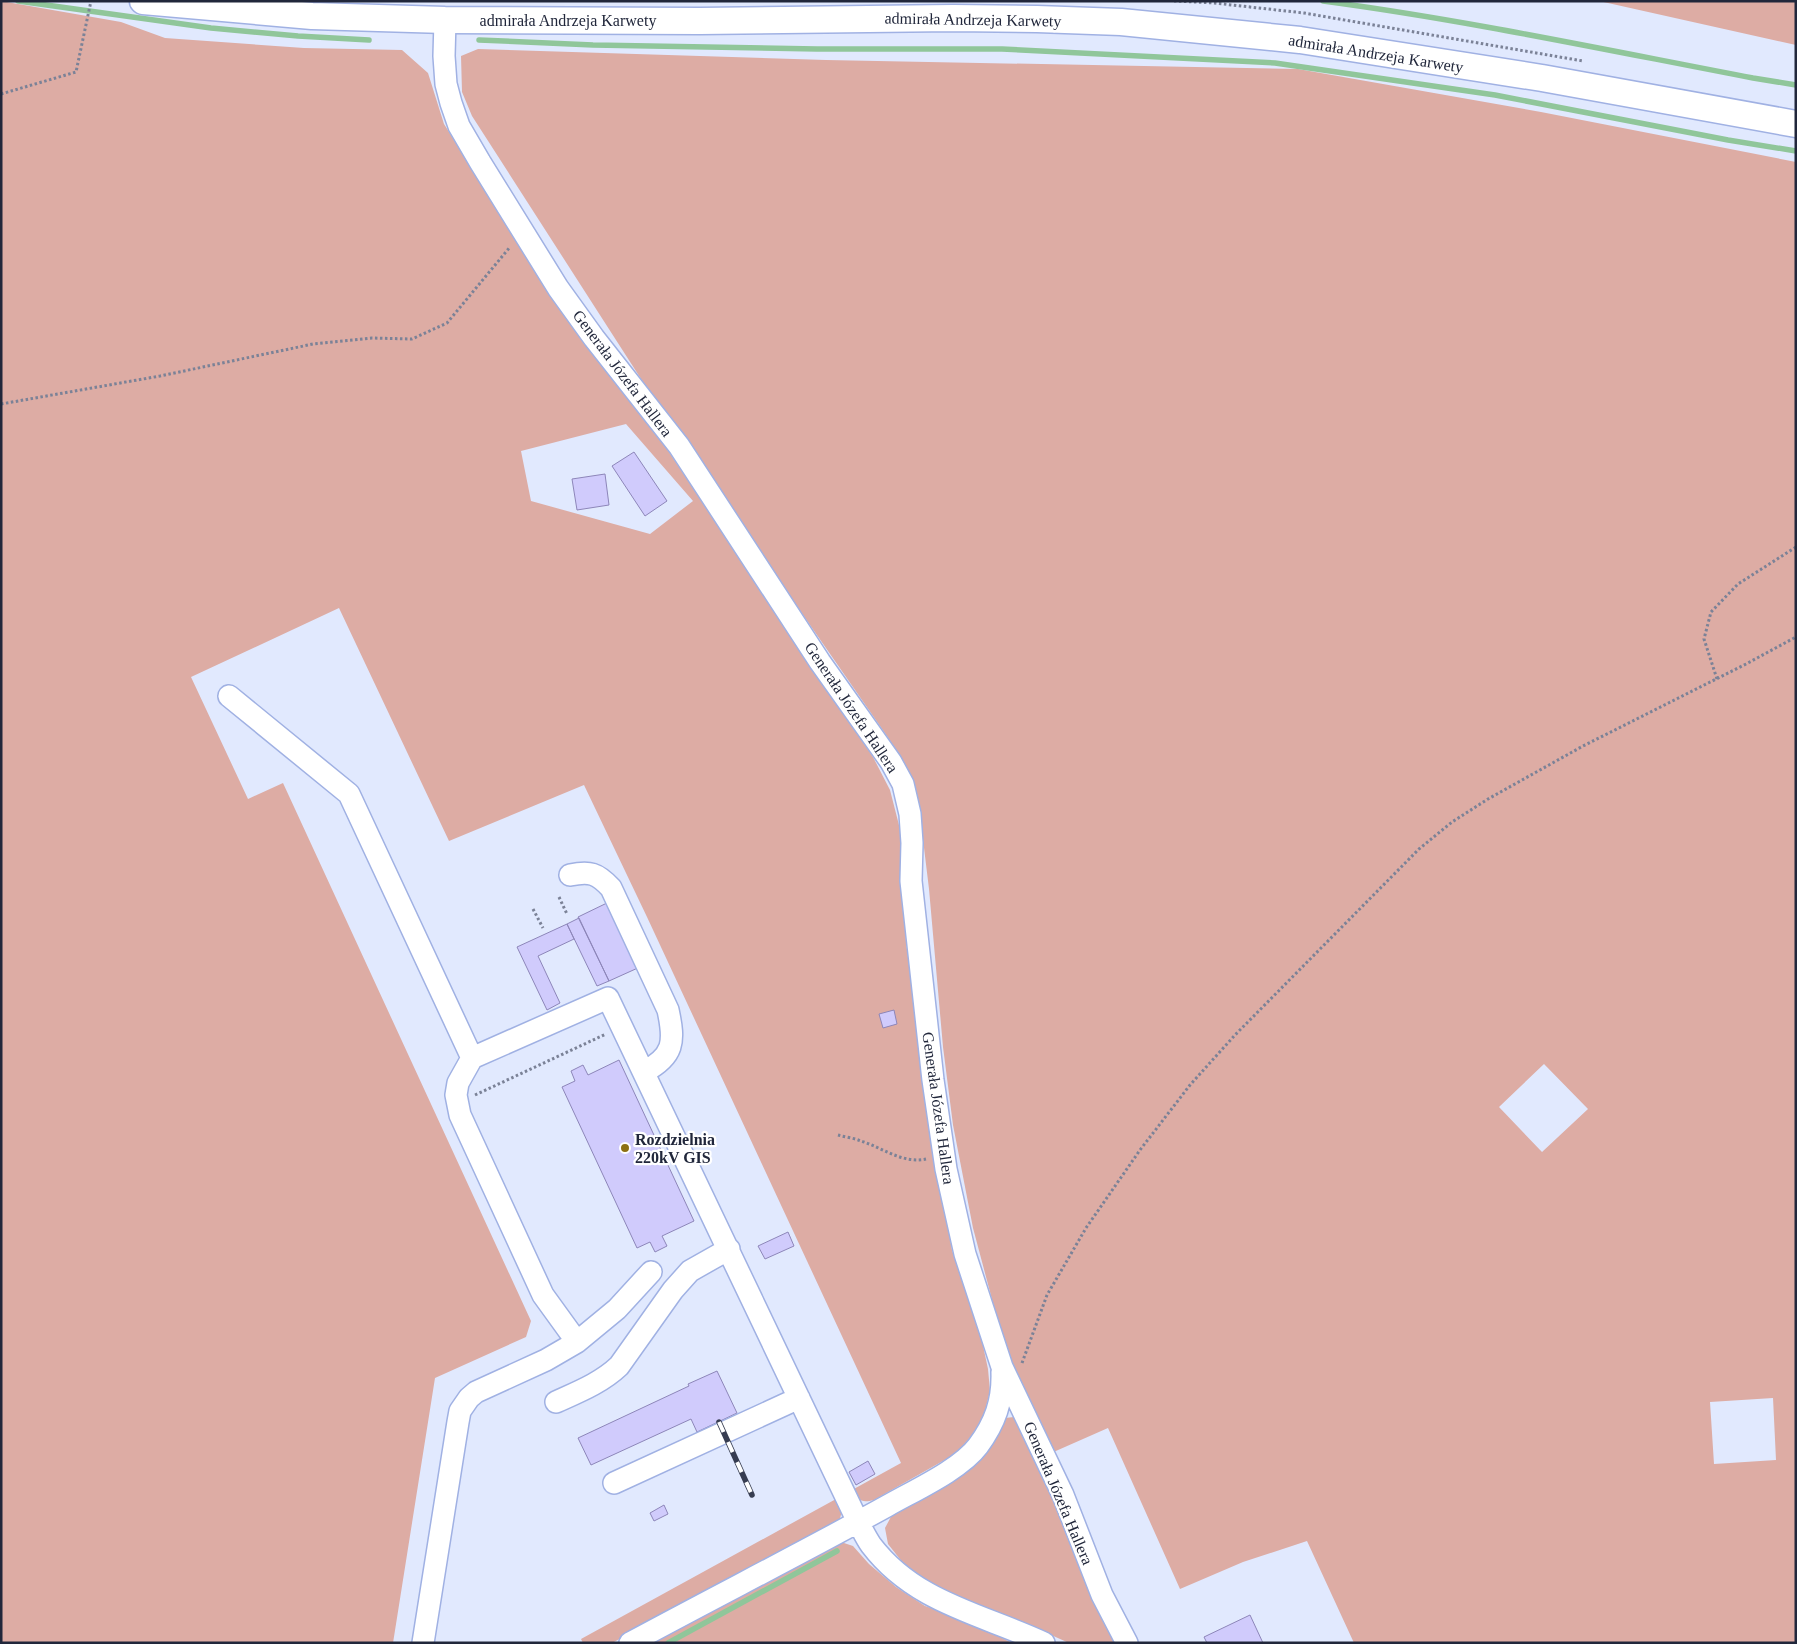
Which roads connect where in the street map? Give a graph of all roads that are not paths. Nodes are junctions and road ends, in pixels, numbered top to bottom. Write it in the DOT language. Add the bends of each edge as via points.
graph roads {
  1 [pos="143,1"];
  2 [pos="313,9"];
  3 [pos="445,20"];
  4 [pos="1796,124"];
  5 [pos="229,696"];
  6 [pos="570,875"];
  7 [pos="472,1058"];
  8 [pos="644,1072"];
  9 [pos="729,1249"];
  10 [pos="651,1272"];
  11 [pos="577,1342"];
  12 [pos="1002,1367"];
  13 [pos="799,1398"];
  14 [pos="556,1402"];
  15 [pos="614,1484"];
  16 [pos="858,1522"];
  17 [pos="422,1643"];
  18 [pos="630,1643"];
  19 [pos="1044,1643"];
  20 [pos="1127,1643"];
  1 -- 2 [label="main road, admirała Andrzeja Karwety"];
  2 -- 3 [label="main road, admirała Andrzeja Karwety"];
  3 -- 4 [label="main road, admirała Andrzeja Karwety" via="954,18 1121,22 1300,40 1542,78"];
  3 -- 12 [label="street, Generała Józefa Hallera" via="446,84 459,126 558,288 679,446 903,784 910,814 916,934 944,1155 965,1254"];
  5 -- 7 [label="street" via="350,794"];
  6 -- 8 [label="street" via="584,872 600,877 611,888 668,1010 673,1031 669,1052"];
  7 -- 8 [label="street" via="608,998"];
  7 -- 11 [label="street" via="458,1083 456,1095 460,1115 544,1295"];
  8 -- 9 [label="street"];
  9 -- 13 [label="street"];
  9 -- 14 [label="street" via="690,1271 610,1374"];
  10 -- 11 [label="street" via="617,1309"];
  11 -- 17 [label="street" via="476,1392 464,1403 458,1422"];
  12 -- 16 [label="street" via="1000,1405 977,1447 958,1465"];
  12 -- 20 [label="street, Generała Józefa Hallera" via="1063,1496 1102,1595"];
  13 -- 15 [label="street"];
  13 -- 16 [label="street"];
  16 -- 18 [label="street"];
  16 -- 19 [label="street" via="870,1544 905,1580 929,1595"];
}
